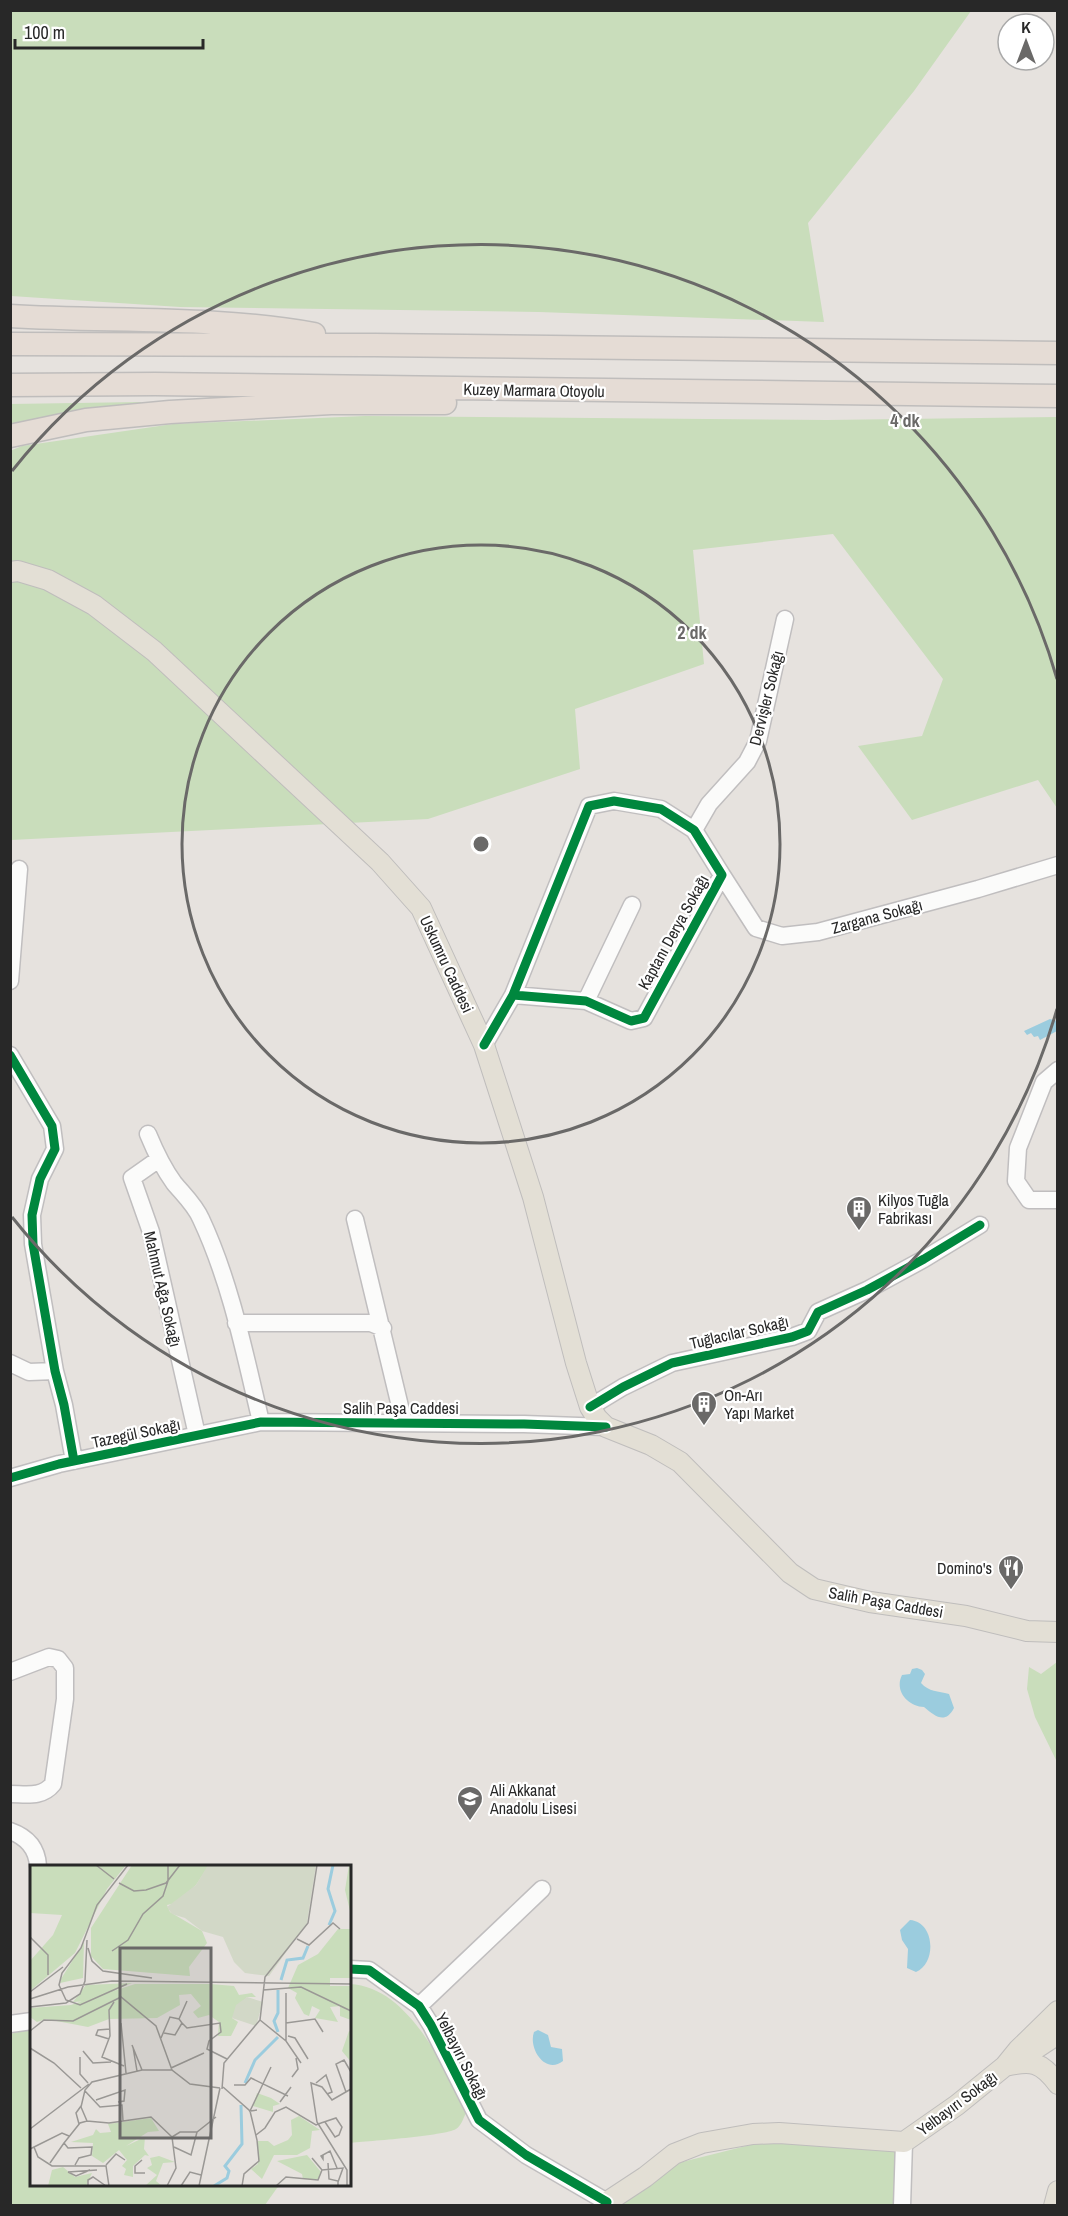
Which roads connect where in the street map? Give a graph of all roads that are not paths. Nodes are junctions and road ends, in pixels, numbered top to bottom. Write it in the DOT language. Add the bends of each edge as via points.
graph roads {
  1 [pos="10,316"];
  2 [pos="10,344"];
  3 [pos="375,345"];
  4 [pos="1058,353"];
  5 [pos="10,385"];
  6 [pos="567,390"];
  7 [pos="1058,396"];
  8 [pos="10,436"];
  9 [pos="10,572"];
  10 [pos="786,620"];
  11 [pos="694,830"];
  12 [pos="1058,865"];
  13 [pos="19,869"];
  14 [pos="722,875"];
  15 [pos="632,905"];
  16 [pos="10,981"];
  17 [pos="513,995"];
  18 [pos="586,1001"];
  19 [pos="484,1045"];
  20 [pos="10,1055"];
  21 [pos="1058,1070"];
  22 [pos="148,1134"];
  23 [pos="159,1159"];
  24 [pos="1058,1200"];
  25 [pos="355,1220"];
  26 [pos="980,1225"];
  27 [pos="236,1323"];
  28 [pos="382,1328"];
  29 [pos="10,1363"];
  30 [pos="54,1371"];
  31 [pos="590,1407"];
  32 [pos="261,1422"];
  33 [pos="404,1423"];
  34 [pos="606,1427"];
  35 [pos="197,1435"];
  36 [pos="74,1461"];
  37 [pos="10,1478"];
  38 [pos="1058,1632"];
  39 [pos="10,1672"];
  40 [pos="10,1794"];
  41 [pos="10,1831"];
  42 [pos="38,1865"];
  43 [pos="542,1889"];
  44 [pos="351,1969"];
  45 [pos="419,2006"];
  46 [pos="1058,2011"];
  47 [pos="30,2020"];
  48 [pos="10,2024"];
  49 [pos="1058,2034"];
  50 [pos="1005,2066"];
  51 [pos="1058,2084"];
  52 [pos="904,2142"];
  53 [pos="1058,2191"];
  54 [pos="607,2204"];
  55 [pos="902,2205"];
  56 [pos="1054,2205"];
  1 -- 3 [label="highway" via="280,328"];
  2 -- 3 [label="highway"];
  3 -- 4 [label="highway"];
  5 -- 6 [label="highway, Kuzey Marmara Otoyolu"];
  6 -- 7 [label="highway, Kuzey Marmara Otoyolu"];
  6 -- 8 [label="highway" via="462,403 331,403 129,415"];
  9 -- 19 [label="main road, Uskumru Caddesi" via="48,580 94,605 154,651 380,861 421,908"];
  10 -- 11 [label="street, Dervişler Sokağı" via="758,741 747,762 709,804"];
  11 -- 14 [label="street, Kaptanı Derya Sokağı"];
  11 -- 17 [label="street, Kaptanı Derya Sokağı" via="661,809 614,801 589,806"];
  12 -- 14 [label="street, Zargana Sokağı" via="818,932 782,936 756,928"];
  13 -- 16 [label="street"];
  14 -- 18 [label="street, Kaptanı Derya Sokağı" via="644,1018 631,1021"];
  15 -- 18 [label="street"];
  17 -- 18 [label="street, Kaptanı Derya Sokağı"];
  17 -- 19 [label="street, Kaptanı Derya Sokağı"];
  19 -- 31 [label="main road, Uskumru Caddesi" via="527,1176"];
  20 -- 30 [label="street" via="52,1126 55,1149 40,1179 32,1215 33,1244"];
  21 -- 24 [label="street" via="1044,1082 1018,1148 1016,1181 1029,1200"];
  22 -- 23 [label="street"];
  23 -- 27 [label="street" via="201,1218"];
  23 -- 35 [label="street, Mahmut Ağa Sokağı" via="132,1178 151,1232"];
  25 -- 28 [label="street"];
  26 -- 31 [label="street, Tuğlacılar Sokağı" via="886,1280 818,1312 808,1331 672,1363"];
  27 -- 28 [label="street" via="371,1323"];
  27 -- 32 [label="street"];
  28 -- 33 [label="street"];
  29 -- 30 [label="street" via="29,1372"];
  30 -- 36 [label="street"];
  31 -- 34 [label="main road, Uskumru Caddesi"];
  32 -- 33 [label="street, Salih Paşa Caddesi"];
  32 -- 35 [label="street, Salih Paşa Caddesi"];
  33 -- 34 [label="street, Salih Paşa Caddesi"];
  34 -- 38 [label="main road, Salih Paşa Caddesi" via="680,1462 790,1573 814,1589 1027,1631"];
  35 -- 36 [label="street, Tazegül Sokağı"];
  36 -- 37 [label="street, Tazegül Sokağı"];
  39 -- 40 [label="street" via="49,1657 58,1659 65,1668 65,1699 53,1784 39,1794"];
  41 -- 42 [label="street" via="29,1842"];
  43 -- 45 [label="street"];
  44 -- 45 [label="street, Yelbayırı Sokağı" via="369,1970"];
  45 -- 54 [label="street, Yelbayırı Sokağı" via="479,2120 526,2155"];
  46 -- 50 [label="main road"];
  47 -- 48 [label="street"];
  49 -- 50 [label="main road"];
  50 -- 51 [label="main road" via="1026,2061 1038,2065"];
  50 -- 52 [label="main road, Yelbayırı Sokağı"];
  52 -- 54 [label="main road, Yelbayırı Sokağı" via="779,2133 702,2143 674,2154"];
  52 -- 55 [label="street"];
  53 -- 56 [label="main road"];
}
